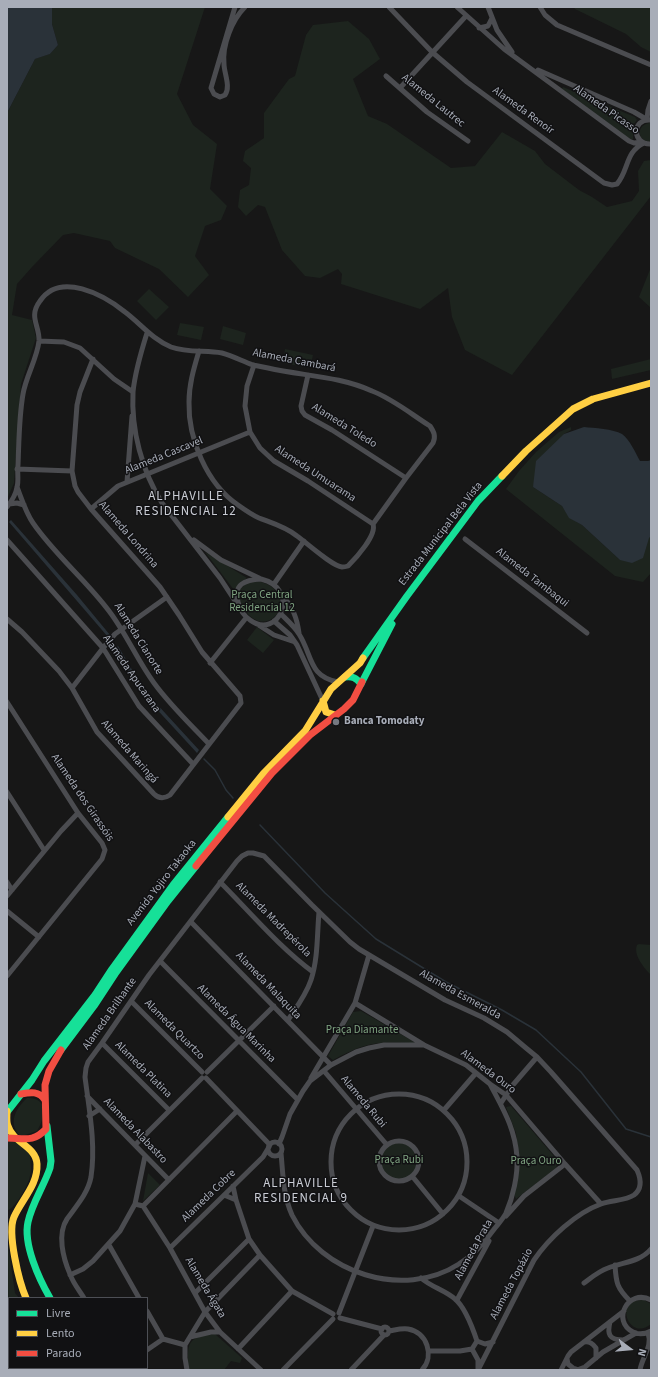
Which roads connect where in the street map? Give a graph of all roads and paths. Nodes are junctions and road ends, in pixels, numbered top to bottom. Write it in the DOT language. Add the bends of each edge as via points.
graph roads {
  1 [pos="235,7"];
  2 [pos="245,7"];
  3 [pos="389,7"];
  4 [pos="457,7"];
  5 [pos="488,7"];
  6 [pos="540,7"];
  7 [pos="466,16"];
  8 [pos="492,18"];
  9 [pos="479,28"];
  10 [pos="432,52"];
  11 [pos="515,56"];
  12 [pos="524,63"];
  13 [pos="651,65"];
  14 [pos="386,76"];
  15 [pos="564,82"];
  16 [pos="400,88"];
  17 [pos="559,90"];
  18 [pos="651,100"];
  19 [pos="648,119"];
  20 [pos="468,141"];
  21 [pos="647,143"];
  22 [pos="147,332"];
  23 [pos="39,341"];
  24 [pos="199,351"];
  25 [pos="93,359"];
  26 [pos="254,365"];
  27 [pos="308,375"];
  28 [pos="651,379"];
  29 [pos="651,383"];
  30 [pos="133,392"];
  31 [pos="133,430"];
  32 [pos="250,432"];
  33 [pos="526,451"];
  34 [pos="199,452"];
  35 [pos="17,469"];
  36 [pos="72,471"];
  37 [pos="147,474"];
  38 [pos="406,478"];
  39 [pos="127,482"];
  40 [pos="17,487"];
  41 [pos="13,497"];
  42 [pos="21,497"];
  43 [pos="24,505"];
  44 [pos="8,506"];
  45 [pos="91,509"];
  46 [pos="372,524"];
  47 [pos="188,536"];
  48 [pos="465,539"];
  49 [pos="7,540"];
  50 [pos="304,541"];
  51 [pos="261,579"];
  52 [pos="274,584"];
  53 [pos="282,594"];
  54 [pos="407,596"];
  55 [pos="167,597"];
  56 [pos="239,607"];
  57 [pos="281,614"];
  58 [pos="246,618"];
  59 [pos="7,619"];
  60 [pos="274,621"];
  61 [pos="259,625"];
  62 [pos="122,629"];
  63 [pos="295,629"];
  64 [pos="300,634"];
  65 [pos="587,634"];
  66 [pos="290,635"];
  67 [pos="295,642"];
  68 [pos="103,648"];
  69 [pos="210,663"];
  70 [pos="345,677"];
  71 [pos="338,682"];
  72 [pos="362,684"];
  73 [pos="72,688"];
  74 [pos="323,701"];
  75 [pos="7,702"];
  76 [pos="241,703"];
  77 [pos="335,715"];
  78 [pos="209,744"];
  79 [pos="193,764"];
  80 [pos="7,792"];
  81 [pos="78,813"];
  82 [pos="44,850"];
  83 [pos="242,856"];
  84 [pos="7,882"];
  85 [pos="220,882"];
  86 [pos="12,890"];
  87 [pos="7,896"];
  88 [pos="7,911"];
  89 [pos="319,912"];
  90 [pos="191,922"];
  91 [pos="39,937"];
  92 [pos="369,955"];
  93 [pos="160,961"];
  94 [pos="313,972"];
  95 [pos="7,976"];
  96 [pos="131,1001"];
  97 [pos="355,1004"];
  98 [pos="274,1006"];
  99 [pos="288,1020"];
  100 [pos="238,1041"];
  101 [pos="102,1044"];
  102 [pos="424,1045"];
  103 [pos="324,1057"];
  104 [pos="537,1057"];
  105 [pos="331,1065"];
  106 [pos="324,1071"];
  107 [pos="476,1073"];
  108 [pos="204,1075"];
  109 [pos="310,1081"];
  110 [pos="490,1084"];
  111 [pos="21,1094"];
  112 [pos="506,1095"];
  113 [pos="87,1096"];
  114 [pos="45,1100"];
  115 [pos="298,1100"];
  116 [pos="501,1103"];
  117 [pos="355,1108"];
  118 [pos="100,1110"];
  119 [pos="169,1110"];
  120 [pos="444,1110"];
  121 [pos="237,1111"];
  122 [pos="7,1112"];
  123 [pos="90,1116"];
  124 [pos="47,1122"];
  125 [pos="7,1138"];
  126 [pos="16,1138"];
  127 [pos="135,1144"];
  128 [pos="280,1145"];
  129 [pos="387,1145"];
  130 [pos="269,1146"];
  131 [pos="276,1154"];
  132 [pos="146,1156"];
  133 [pos="263,1157"];
  134 [pos="565,1164"];
  135 [pos="412,1176"];
  136 [pos="169,1180"];
  137 [pos="233,1186"];
  138 [pos="640,1188"];
  139 [pos="224,1195"];
  140 [pos="459,1196"];
  141 [pos="236,1200"];
  142 [pos="135,1204"];
  143 [pos="601,1204"];
  144 [pos="143,1206"];
  145 [pos="443,1214"];
  146 [pos="499,1223"];
  147 [pos="373,1226"];
  148 [pos="249,1239"];
  149 [pos="109,1245"];
  150 [pos="170,1248"];
  151 [pos="651,1249"];
  152 [pos="473,1252"];
  153 [pos="260,1255"];
  154 [pos="480,1258"];
  155 [pos="615,1265"];
  156 [pos="356,1272"];
  157 [pos="70,1275"];
  158 [pos="421,1278"];
  159 [pos="584,1283"];
  160 [pos="292,1291"];
  161 [pos="195,1293"];
  162 [pos="26,1297"];
  163 [pos="49,1297"];
  164 [pos="83,1297"];
  165 [pos="139,1297"];
  166 [pos="457,1300"];
  167 [pos="651,1300"];
  168 [pos="630,1301"];
  169 [pos="624,1311"];
  170 [pos="205,1312"];
  171 [pos="148,1313"];
  172 [pos="339,1316"];
  173 [pos="333,1317"];
  174 [pos="610,1322"];
  175 [pos="382,1329"];
  176 [pos="389,1331"];
  177 [pos="220,1332"];
  178 [pos="649,1332"];
  179 [pos="636,1333"];
  180 [pos="384,1335"];
  181 [pos="190,1337"];
  182 [pos="163,1339"];
  183 [pos="623,1340"];
  184 [pos="477,1341"];
  185 [pos="493,1342"];
  186 [pos="584,1342"];
  187 [pos="485,1344"];
  188 [pos="185,1345"];
  189 [pos="651,1346"];
  190 [pos="148,1349"];
  191 [pos="238,1349"];
  192 [pos="472,1349"];
  193 [pos="488,1350"];
  194 [pos="429,1351"];
  195 [pos="603,1352"];
  196 [pos="568,1356"];
  197 [pos="645,1356"];
  198 [pos="596,1358"];
  199 [pos="480,1361"];
  200 [pos="187,1370"];
  201 [pos="262,1370"];
  202 [pos="283,1370"];
  203 [pos="351,1370"];
  204 [pos="422,1370"];
  205 [pos="478,1370"];
  206 [pos="561,1370"];
  207 [pos="578,1370"];
  208 [pos="586,1370"];
  209 [pos="640,1370"];
  1 -- 2 [label="street" via="211,88 214,94 220,96 225,95 228,90 224,64 226,43 234,22"];
  3 -- 10 [label="street, Alameda Renoir"];
  4 -- 7 [label="street, Alameda Picasso"];
  5 -- 8 [label="street, Alameda Picasso"];
  6 -- 13 [label="street" via="557,25"];
  7 -- 9 [label="street, Alameda Picasso"];
  7 -- 10 [label="street"];
  8 -- 9 [label="street" via="488,26"];
  8 -- 11 [label="street, Alameda Picasso"];
  9 -- 11 [label="street, Alameda Picasso"];
  10 -- 16 [label="street"];
  10 -- 21 [label="street, Alameda Renoir" via="467,82 604,183 617,184 631,154 636,148"];
  11 -- 12 [label="street, Alameda Picasso"];
  12 -- 15 [label="street, Alameda Picasso"];
  12 -- 17 [label="street, Alameda Picasso"];
  14 -- 16 [label="street, Alameda Lautrec"];
  15 -- 17 [label="street, Alameda Picasso"];
  15 -- 19 [label="street, Alameda Picasso"];
  16 -- 20 [label="street, Alameda Lautrec" via="427,112"];
  17 -- 21 [label="street, Alameda Picasso" via="631,142"];
  18 -- 19 [label="street"];
  19 -- 21 [label="street, Alameda Picasso" via="639,124 636,131 638,138"];
  22 -- 23 [label="street, Alameda Cambará" via="126,312 103,297 68,286 46,293 38,304 35,322"];
  22 -- 24 [label="street, Alameda Cambará" via="172,347"];
  22 -- 30 [label="street"];
  23 -- 25 [label="street" via="58,341 73,345"];
  23 -- 35 [label="street" via="23,395"];
  24 -- 26 [label="street, Alameda Cambará" via="228,355"];
  24 -- 34 [label="street" via="189,401 190,423"];
  25 -- 30 [label="street" via="114,379"];
  25 -- 36 [label="street, Alameda Londrina" via="77,405"];
  26 -- 27 [label="street, Alameda Cambará"];
  26 -- 32 [label="street, Alameda Umuarama" via="245,398"];
  27 -- 38 [label="street, Alameda Toledo" via="301,406 305,415"];
  27 -- 38 [label="street, Alameda Cambará" via="373,391 430,426 434,433 433,443"];
  28 -- 33 [label="main road, Estrada Municipal Bela Vista" via="594,394 577,402 563,412"];
  29 -- 33 [label="main road, Estrada Municipal Bela Vista" via="580,405 561,418"];
  30 -- 31 [label="street"];
  31 -- 37 [label="street"];
  31 -- 39 [label="street"];
  32 -- 34 [label="street, Alameda Cascavel"];
  32 -- 46 [label="street, Alameda Umuarama" via="260,448 274,461"];
  33 -- 54 [label="main road, Estrada Municipal Bela Vista" via="478,500"];
  34 -- 37 [label="street, Alameda Cascavel"];
  34 -- 50 [label="street" via="217,484 237,504 257,517 293,532"];
  35 -- 36 [label="street"];
  35 -- 40 [label="street"];
  36 -- 45 [label="street, Alameda Londrina" via="78,492"];
  37 -- 39 [label="street, Alameda Cascavel"];
  37 -- 47 [label="street" via="162,503"];
  38 -- 46 [label="street, Alameda Cambará"];
  39 -- 45 [label="street, Alameda Cascavel" via="118,486"];
  40 -- 41 [label="street"];
  40 -- 42 [label="street, Alameda Cianorte"];
  41 -- 42 [label="street"];
  41 -- 44 [label="street"];
  42 -- 43 [label="street, Alameda Cianorte"];
  43 -- 44 [label="street" via="16,503"];
  43 -- 62 [label="street, Alameda Cianorte" via="41,534 100,600"];
  45 -- 55 [label="street, Alameda Londrina"];
  46 -- 50 [label="street, Alameda Cambará" via="374,529 370,538 348,566 333,564"];
  47 -- 51 [label="street" via="221,560"];
  47 -- 56 [label="street"];
  48 -- 65 [label="street, Alameda Tambaqui"];
  49 -- 68 [label="street, Alameda Apucarana"];
  50 -- 52 [label="street"];
  51 -- 52 [label="street"];
  51 -- 56 [label="street" via="247,581 239,587 236,596"];
  52 -- 53 [label="street"];
  53 -- 57 [label="street"];
  53 -- 64 [label="street" via="297,618"];
  54 -- 70 [label="main road, Estrada Municipal Bela Vista" via="360,663"];
  54 -- 72 [label="main road, Estrada Municipal Bela Vista" via="383,638"];
  55 -- 62 [label="street"];
  55 -- 69 [label="street, Alameda Londrina"];
  56 -- 58 [label="street"];
  57 -- 60 [label="street"];
  57 -- 63 [label="street"];
  58 -- 61 [label="street"];
  58 -- 69 [label="street"];
  59 -- 73 [label="street, Alameda Maringá" via="27,636"];
  60 -- 61 [label="street"];
  60 -- 66 [label="street"];
  61 -- 67 [label="street" via="274,635"];
  62 -- 68 [label="street"];
  62 -- 78 [label="street, Alameda Cianorte" via="155,684"];
  63 -- 64 [label="street"];
  63 -- 66 [label="street"];
  64 -- 71 [label="street" via="319,674"];
  66 -- 67 [label="street"];
  67 -- 74 [label="street"];
  68 -- 73 [label="street"];
  68 -- 79 [label="street, Alameda Apucarana" via="139,706"];
  69 -- 76 [label="street, Alameda Londrina" via="237,692"];
  70 -- 71 [label="main road, Avenida Yojiro Takaoka"];
  70 -- 72 [label="main road" via="352,676"];
  71 -- 74 [label="main road, Avenida Yojiro Takaoka"];
  72 -- 77 [label="main road, Avenida Yojiro Takaoka" via="353,700"];
  73 -- 79 [label="street, Alameda Maringá" via="97,732 156,797 165,798 170,795"];
  74 -- 77 [label="main road" via="326,712"];
  74 -- 111 [label="main road, Avenida Yojiro Takaoka" via="305,731 263,774 173,885"];
  75 -- 81 [label="street, Alameda dos Girassóis"];
  76 -- 78 [label="street, Alameda Maringá"];
  77 -- 114 [label="main road, Avenida Yojiro Takaoka" via="310,735 272,773 168,901 64,1044 49,1071"];
  78 -- 79 [label="street, Alameda Maringá"];
  80 -- 82 [label="street"];
  81 -- 82 [label="street"];
  81 -- 91 [label="street, Alameda dos Girassóis" via="102,842 104,854 102,860"];
  82 -- 86 [label="street"];
  83 -- 85 [label="street, Alameda Brilhante"];
  83 -- 89 [label="street, Alameda Esmeralda" via="253,852 264,856"];
  84 -- 86 [label="street"];
  85 -- 90 [label="street, Alameda Brilhante"];
  85 -- 94 [label="street, Alameda Madrepérola" via="286,949"];
  86 -- 87 [label="street"];
  88 -- 91 [label="street"];
  89 -- 92 [label="street, Alameda Esmeralda" via="350,942"];
  89 -- 94 [label="street"];
  90 -- 93 [label="street, Alameda Brilhante"];
  90 -- 98 [label="street, Alameda Malaquita"];
  91 -- 95 [label="street, Alameda dos Girassóis"];
  92 -- 97 [label="street"];
  92 -- 104 [label="street, Alameda Esmeralda" via="445,1000 484,1018"];
  93 -- 96 [label="street, Alameda Brilhante"];
  93 -- 100 [label="street, Alameda Água Marinha"];
  94 -- 99 [label="street" via="308,989"];
  96 -- 101 [label="street, Alameda Brilhante"];
  96 -- 108 [label="street, Alameda Quartzo"];
  97 -- 102 [label="street, Alameda Ouro"];
  97 -- 103 [label="street"];
  98 -- 99 [label="street, Alameda Malaquita"];
  98 -- 100 [label="street"];
  99 -- 103 [label="street, Alameda Malaquita"];
  100 -- 108 [label="street"];
  100 -- 115 [label="street, Alameda Água Marinha"];
  101 -- 113 [label="street, Alameda Brilhante" via="86,1068"];
  101 -- 119 [label="street, Alameda Platina"];
  102 -- 105 [label="street" via="384,1045 369,1048"];
  102 -- 107 [label="street, Alameda Ouro" via="456,1059"];
  103 -- 105 [label="street, Alameda Malaquita"];
  103 -- 109 [label="street"];
  104 -- 112 [label="street"];
  104 -- 138 [label="street, Alameda Esmeralda" via="637,1170"];
  105 -- 106 [label="street"];
  106 -- 109 [label="street"];
  106 -- 117 [label="street, Alameda Rubi"];
  107 -- 110 [label="street, Alameda Ouro"];
  107 -- 120 [label="street"];
  108 -- 119 [label="street"];
  108 -- 121 [label="street, Alameda Quartzo"];
  109 -- 115 [label="street"];
  110 -- 112 [label="street, Alameda Ouro"];
  110 -- 116 [label="street"];
  111 -- 114 [label="main road" via="36,1092"];
  111 -- 122 [label="main road, Avenida Yojiro Takaoka"];
  112 -- 116 [label="street"];
  112 -- 134 [label="street, Alameda Ouro"];
  113 -- 118 [label="street, Alameda Alabastro"];
  113 -- 123 [label="street, Alameda Brilhante"];
  114 -- 124 [label="main road"];
  115 -- 128 [label="street" via="290,1114"];
  116 -- 146 [label="street" via="512,1129 517,1158 512,1195 505,1215"];
  117 -- 120 [label="street" via="382,1097 407,1095 421,1098"];
  117 -- 129 [label="street, Alameda Rubi"];
  117 -- 147 [label="street" via="343,1122 336,1136 331,1151 332,1176 343,1202 352,1213"];
  118 -- 123 [label="street"];
  118 -- 127 [label="street, Alameda Alabastro"];
  119 -- 127 [label="street"];
  120 -- 140 [label="street" via="460,1130 467,1156 465,1182"];
  121 -- 130 [label="street, Alameda Quartzo"];
  121 -- 136 [label="street"];
  122 -- 126 [label="main road" via="8,1127"];
  123 -- 157 [label="street, Alameda Brilhante" via="93,1158 90,1179 77,1207 62,1228 62,1245"];
  124 -- 126 [label="main road" via="46,1129 37,1138"];
  124 -- 163 [label="main road" via="50,1168 28,1221 26,1234 41,1283"];
  125 -- 126 [label="main road"];
  126 -- 162 [label="main road" via="30,1149 37,1162 34,1182 15,1216 11,1230 21,1287"];
  127 -- 132 [label="street, Alameda Alabastro"];
  128 -- 130 [label="street" via="275,1142"];
  128 -- 131 [label="street"];
  129 -- 135 [label="street" via="398,1141 415,1149 419,1160"];
  129 -- 135 [label="street" via="379,1160 385,1176 401,1181"];
  130 -- 131 [label="street" via="269,1151"];
  130 -- 133 [label="street, Alameda Cobre"];
  131 -- 133 [label="street, Alameda Cobre"];
  131 -- 156 [label="street" via="282,1168 287,1201 301,1228 326,1255"];
  132 -- 136 [label="street, Alameda Alabastro"];
  132 -- 142 [label="street"];
  133 -- 137 [label="street, Alameda Cobre"];
  134 -- 143 [label="street, Alameda Ouro"];
  134 -- 146 [label="street, Alameda Prata" via="524,1196"];
  135 -- 145 [label="street"];
  136 -- 144 [label="street"];
  137 -- 139 [label="street, Alameda Cobre"];
  137 -- 141 [label="street"];
  138 -- 143 [label="street, Alameda Topázio" via="634,1195"];
  139 -- 141 [label="street"];
  139 -- 150 [label="street, Alameda Cobre"];
  140 -- 145 [label="street"];
  140 -- 146 [label="street"];
  141 -- 148 [label="street"];
  142 -- 144 [label="street"];
  142 -- 149 [label="street"];
  143 -- 185 [label="street, Alameda Topázio" via="567,1224 543,1247"];
  144 -- 150 [label="street, Alameda Ágata"];
  145 -- 147 [label="street" via="415,1229 394,1231"];
  146 -- 152 [label="street" via="482,1246"];
  146 -- 154 [label="street, Alameda Prata"];
  147 -- 156 [label="street"];
  148 -- 153 [label="street"];
  148 -- 161 [label="street"];
  149 -- 157 [label="street" via="83,1269"];
  149 -- 165 [label="street"];
  150 -- 161 [label="street, Alameda Ágata"];
  151 -- 155 [label="street" via="644,1256"];
  152 -- 154 [label="street"];
  152 -- 158 [label="street" via="444,1272"];
  153 -- 160 [label="street"];
  153 -- 170 [label="street"];
  154 -- 166 [label="street, Alameda Prata"];
  155 -- 159 [label="street" via="595,1274"];
  155 -- 168 [label="street" via="616,1284"];
  156 -- 158 [label="street" via="402,1280"];
  156 -- 172 [label="street"];
  157 -- 164 [label="street, Alameda Brilhante"];
  158 -- 166 [label="street"];
  160 -- 173 [label="street"];
  160 -- 191 [label="street"];
  161 -- 170 [label="street, Alameda Ágata"];
  166 -- 184 [label="street" via="470,1322"];
  167 -- 168 [label="street" via="640,1297"];
  168 -- 169 [label="street"];
  169 -- 174 [label="street"];
  169 -- 179 [label="street" via="627,1327"];
  170 -- 177 [label="street, Alameda Ágata"];
  170 -- 181 [label="street"];
  171 -- 182 [label="street"];
  172 -- 173 [label="street" via="336,1320"];
  172 -- 175 [label="street"];
  173 -- 202 [label="street"];
  174 -- 183 [label="street" via="610,1335 613,1339"];
  174 -- 186 [label="street"];
  175 -- 176 [label="street" via="386,1328"];
  175 -- 180 [label="street"];
  176 -- 180 [label="street"];
  176 -- 194 [label="street" via="408,1329 419,1334"];
  177 -- 181 [label="street"];
  177 -- 191 [label="street, Alameda Ágata"];
  178 -- 179 [label="street"];
  178 -- 197 [label="street"];
  179 -- 183 [label="street"];
  180 -- 203 [label="street"];
  181 -- 188 [label="street"];
  182 -- 188 [label="street"];
  182 -- 190 [label="street"];
  183 -- 195 [label="street"];
  184 -- 187 [label="street"];
  184 -- 192 [label="street"];
  185 -- 187 [label="street"];
  185 -- 193 [label="street, Alameda Topázio"];
  186 -- 196 [label="street"];
  186 -- 198 [label="street" via="591,1343 596,1348"];
  187 -- 193 [label="street"];
  188 -- 200 [label="street"];
  189 -- 197 [label="street"];
  191 -- 201 [label="street, Alameda Ágata"];
  192 -- 194 [label="street"];
  192 -- 199 [label="street"];
  193 -- 199 [label="street, Alameda Topázio"];
  194 -- 204 [label="street"];
  195 -- 198 [label="street"];
  195 -- 208 [label="street"];
  196 -- 206 [label="street"];
  196 -- 207 [label="street" via="568,1364"];
  197 -- 209 [label="street"];
  198 -- 207 [label="street"];
  199 -- 205 [label="street"];
}
